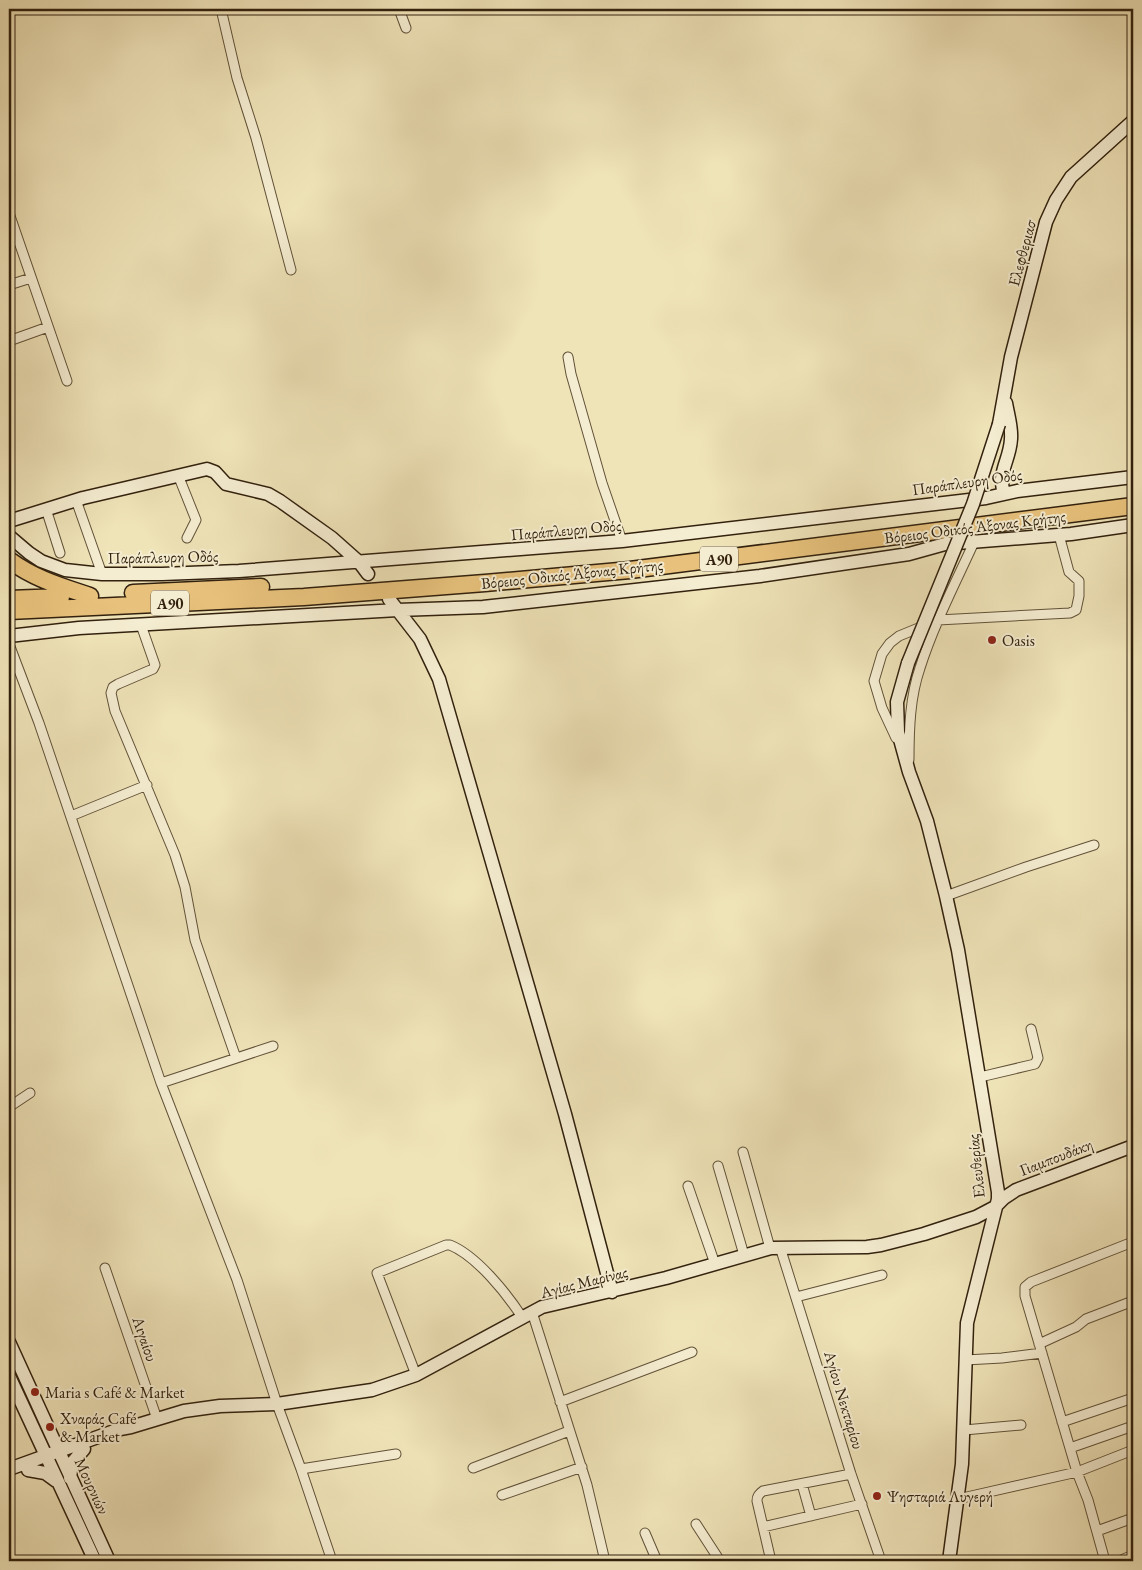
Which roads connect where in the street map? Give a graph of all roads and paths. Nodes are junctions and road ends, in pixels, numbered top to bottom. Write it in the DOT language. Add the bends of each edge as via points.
graph roads {
  1 [pos="222,9"];
  2 [pos="398,9"];
  3 [pos="406,28"];
  4 [pos="1133,120"];
  5 [pos="9,214"];
  6 [pos="291,270"];
  7 [pos="31,278"];
  8 [pos="9,285"];
  9 [pos="48,327"];
  10 [pos="9,341"];
  11 [pos="568,356"];
  12 [pos="67,381"];
  13 [pos="1004,396"];
  14 [pos="178,474"];
  15 [pos="1133,477"];
  16 [pos="1004,494"];
  17 [pos="1133,496"];
  18 [pos="76,500"];
  19 [pos="1133,506"];
  20 [pos="46,510"];
  21 [pos="9,521"];
  22 [pos="1133,525"];
  23 [pos="1059,535"];
  24 [pos="9,536"];
  25 [pos="187,538"];
  26 [pos="975,540"];
  27 [pos="622,541"];
  28 [pos="60,553"];
  29 [pos="9,560"];
  30 [pos="359,562"];
  31 [pos="102,574"];
  32 [pos="368,574"];
  33 [pos="90,596"];
  34 [pos="9,599"];
  35 [pos="389,599"];
  36 [pos="398,610"];
  37 [pos="9,611"];
  38 [pos="938,620"];
  39 [pos="141,625"];
  40 [pos="9,636"];
  41 [pos="9,644"];
  42 [pos="908,663"];
  43 [pos="901,746"];
  44 [pos="909,773"];
  45 [pos="147,785"];
  46 [pos="71,816"];
  47 [pos="1094,845"];
  48 [pos="946,896"];
  49 [pos="1031,1030"];
  50 [pos="273,1046"];
  51 [pos="236,1058"];
  52 [pos="980,1077"];
  53 [pos="161,1082"];
  54 [pos="30,1093"];
  55 [pos="9,1107"];
  56 [pos="1133,1146"];
  57 [pos="744,1152"];
  58 [pos="718,1166"];
  59 [pos="688,1186"];
  60 [pos="995,1208"];
  61 [pos="1130,1242"];
  62 [pos="775,1248"];
  63 [pos="744,1255"];
  64 [pos="715,1264"];
  65 [pos="105,1268"];
  66 [pos="882,1275"];
  67 [pos="612,1292"];
  68 [pos="796,1297"];
  69 [pos="1133,1301"];
  70 [pos="527,1314"];
  71 [pos="9,1342"];
  72 [pos="1040,1348"];
  73 [pos="692,1352"];
  74 [pos="965,1360"];
  75 [pos="416,1375"];
  76 [pos="9,1376"];
  77 [pos="1133,1398"];
  78 [pos="560,1402"];
  79 [pos="277,1404"];
  80 [pos="156,1419"];
  81 [pos="1062,1422"];
  82 [pos="1021,1426"];
  83 [pos="1133,1426"];
  84 [pos="48,1429"];
  85 [pos="964,1430"];
  86 [pos="570,1431"];
  87 [pos="37,1437"];
  88 [pos="82,1446"];
  89 [pos="1070,1448"];
  90 [pos="1133,1450"];
  91 [pos="59,1454"];
  92 [pos="396,1454"];
  93 [pos="47,1460"];
  94 [pos="27,1467"];
  95 [pos="582,1467"];
  96 [pos="473,1468"];
  97 [pos="9,1469"];
  98 [pos="302,1469"];
  99 [pos="1077,1472"];
  100 [pos="851,1474"];
  101 [pos="9,1476"];
  102 [pos="64,1481"];
  103 [pos="802,1484"];
  104 [pos="502,1495"];
  105 [pos="958,1498"];
  106 [pos="862,1504"];
  107 [pos="812,1516"];
  108 [pos="1133,1518"];
  109 [pos="696,1524"];
  110 [pos="763,1527"];
  111 [pos="1097,1531"];
  112 [pos="645,1533"];
  113 [pos="1133,1555"];
  114 [pos="95,1561"];
  115 [pos="109,1561"];
  116 [pos="332,1561"];
  117 [pos="605,1561"];
  118 [pos="657,1561"];
  119 [pos="720,1561"];
  120 [pos="771,1561"];
  121 [pos="881,1561"];
  122 [pos="949,1561"];
  123 [pos="1105,1561"];
  124 [pos="1119,1561"];
  1 -- 6 [label="street" via="236,78 256,138"];
  2 -- 3 [label="street"];
  4 -- 13 [label="street, Ελεφθεριασ" via="1071,177 1056,200 1046,222"];
  5 -- 7 [label="street"];
  7 -- 8 [label="street"];
  7 -- 9 [label="street"];
  9 -- 10 [label="street"];
  9 -- 12 [label="street"];
  11 -- 27 [label="street" via="602,483"];
  13 -- 16 [label="street" via="1011,438 1001,478"];
  13 -- 42 [label="street, Ελεφθεριασ, bridge" via="973,504"];
  14 -- 18 [label="street"];
  14 -- 25 [label="street" via="196,520"];
  14 -- 30 [label="street" via="207,469 226,484 268,494 332,538"];
  15 -- 16 [label="street, Παράπλευρη Οδός"];
  16 -- 27 [label="street, Παράπλευρη Οδός"];
  17 -- 33 [label="highway, Βόρειος Οδικός Άξονας Κρήτης / Α90" via="618,560 314,585"];
  18 -- 20 [label="street"];
  18 -- 31 [label="street"];
  19 -- 37 [label="highway, Βόρειος Οδικός Άξονας Κρήτης / Α90" via="639,569 304,597"];
  20 -- 21 [label="street"];
  20 -- 28 [label="street"];
  22 -- 23 [label="street"];
  23 -- 26 [label="street"];
  23 -- 38 [label="street" via="1069,572 1079,581 1076,610 1070,613"];
  24 -- 31 [label="street, Παράπλευρη Οδός" via="41,561 65,570"];
  26 -- 36 [label="street" via="909,554 760,576 483,607"];
  26 -- 38 [label="street"];
  27 -- 30 [label="street, Παράπλευρη Οδός"];
  29 -- 33 [label="highway" via="47,582"];
  30 -- 31 [label="street, Παράπλευρη Οδός" via="239,571"];
  30 -- 32 [label="street"];
  33 -- 34 [label="highway, Βόρειος Οδικός Άξονας Κρήτης / Α90"];
  35 -- 36 [label="street"];
  36 -- 39 [label="street"];
  36 -- 67 [label="street" via="420,639 439,679 565,1114"];
  38 -- 43 [label="street" via="910,630 890,643 876,672 876,690"];
  38 -- 44 [label="street" via="919,669 912,703"];
  39 -- 40 [label="street"];
  39 -- 45 [label="street" via="155,665 153,669 113,687 111,693 115,711"];
  41 -- 46 [label="street"];
  42 -- 43 [label="street, Ελευθερίας" via="897,702"];
  43 -- 44 [label="street, Ελευθερίας"];
  44 -- 48 [label="street, Ελευθερίας" via="927,822"];
  45 -- 46 [label="street"];
  45 -- 51 [label="street" via="181,871 195,940"];
  46 -- 53 [label="street"];
  47 -- 48 [label="street"];
  48 -- 52 [label="street, Ελευθερίας"];
  49 -- 52 [label="street" via="1038,1058 1035,1064"];
  50 -- 51 [label="street"];
  51 -- 53 [label="street"];
  52 -- 60 [label="street, Ελευθερίας" via="998,1192"];
  53 -- 79 [label="street" via="237,1280"];
  54 -- 55 [label="street"];
  56 -- 60 [label="street, Γιαμπουδάκη" via="1016,1190"];
  57 -- 62 [label="street, Αγίου Νεκταρίου"];
  58 -- 63 [label="street"];
  59 -- 64 [label="street"];
  60 -- 62 [label="street, Αγίας Μαρίνας" via="959,1223 881,1245"];
  60 -- 74 [label="street, Ελευθερίας" via="969,1309"];
  61 -- 72 [label="street" via="1028,1284 1025,1296"];
  62 -- 63 [label="street, Αγίας Μαρίνας"];
  62 -- 68 [label="street, Αγίου Νεκταρίου"];
  63 -- 64 [label="street, Αγίας Μαρίνας"];
  64 -- 67 [label="street, Αγίας Μαρίνας"];
  65 -- 80 [label="street, Αιγαίου"];
  66 -- 68 [label="street"];
  67 -- 70 [label="street, Αγίας Μαρίνας" via="554,1304"];
  68 -- 100 [label="street, Αγίου Νεκταρίου"];
  69 -- 72 [label="street" via="1086,1319"];
  70 -- 75 [label="street, Αγίας Μαρίνας"];
  70 -- 75 [label="street" via="479,1265 450,1245 377,1273"];
  70 -- 78 [label="street"];
  71 -- 84 [label="street, Μουρνιών"];
  72 -- 74 [label="street" via="1002,1358"];
  72 -- 81 [label="street"];
  73 -- 78 [label="street"];
  74 -- 85 [label="street, Ελευθερίας"];
  75 -- 79 [label="street, Αγίας Μαρίνας" via="357,1394"];
  76 -- 87 [label="street, Μουρνιών"];
  77 -- 81 [label="street"];
  78 -- 86 [label="street"];
  79 -- 80 [label="street, Αγίας Μαρίνας" via="220,1406"];
  79 -- 98 [label="street"];
  80 -- 88 [label="street, Αγίας Μαρίνας" via="120,1428"];
  81 -- 89 [label="street"];
  82 -- 85 [label="street"];
  83 -- 89 [label="street"];
  84 -- 88 [label="street" via="65,1442"];
  84 -- 91 [label="street, Μουρνιών"];
  85 -- 105 [label="street, Ελευθερίας"];
  86 -- 95 [label="street"];
  86 -- 96 [label="street"];
  87 -- 93 [label="street, Μουρνιών"];
  87 -- 94 [label="street" via="36,1452"];
  88 -- 91 [label="street, Αγίας Μαρίνας"];
  88 -- 102 [label="street"];
  89 -- 99 [label="street"];
  90 -- 99 [label="street"];
  91 -- 93 [label="street, Αγίας Μαρίνας"];
  91 -- 102 [label="street, Μουρνιών"];
  92 -- 98 [label="street"];
  93 -- 94 [label="street, Αγίας Μαρίνας"];
  93 -- 102 [label="street, Μουρνιών"];
  94 -- 97 [label="street, Αγίας Μαρίνας"];
  94 -- 101 [label="street, Αγίας Μαρίνας"];
  94 -- 102 [label="street"];
  95 -- 104 [label="street"];
  95 -- 117 [label="street"];
  98 -- 116 [label="street"];
  99 -- 105 [label="street"];
  99 -- 111 [label="street"];
  100 -- 103 [label="street"];
  100 -- 106 [label="street, Αγίου Νεκταρίου"];
  102 -- 114 [label="street, Μουρνιών"];
  102 -- 115 [label="street, Μουρνιών"];
  103 -- 107 [label="street"];
  103 -- 110 [label="street" via="760,1493 757,1501"];
  105 -- 122 [label="street, Ελευθερίας"];
  106 -- 107 [label="street"];
  106 -- 121 [label="street, Αγίου Νεκταρίου"];
  107 -- 110 [label="street"];
  108 -- 111 [label="street"];
  109 -- 119 [label="street"];
  110 -- 120 [label="street"];
  111 -- 123 [label="street"];
  112 -- 118 [label="street"];
  113 -- 124 [label="street"];
}
